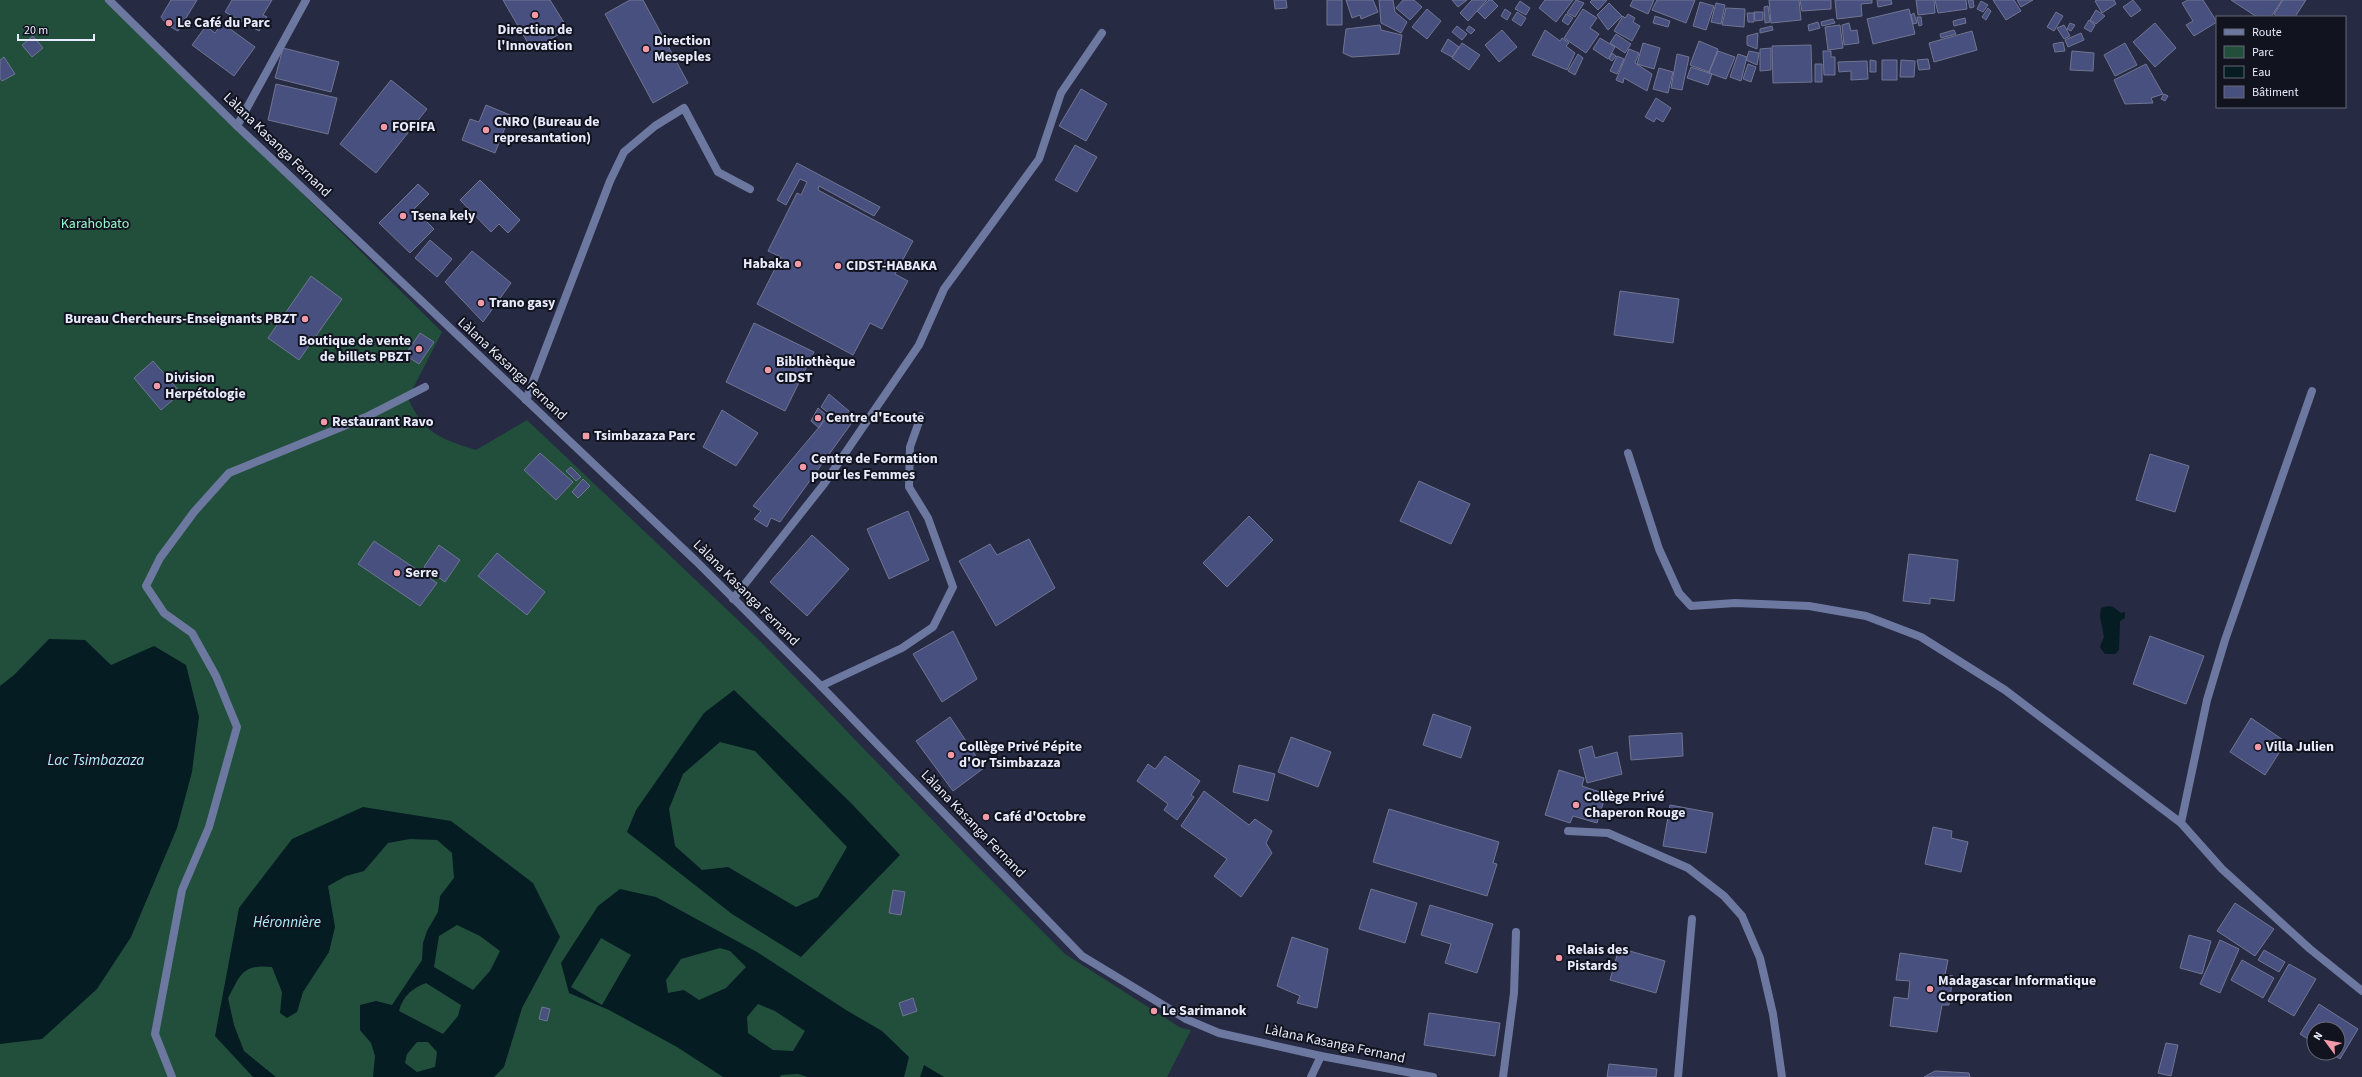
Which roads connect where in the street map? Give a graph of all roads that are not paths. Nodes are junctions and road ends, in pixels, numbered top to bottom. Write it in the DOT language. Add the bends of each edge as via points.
graph roads {
  1 [pos="109,0"];
  2 [pos="306,0"];
  3 [pos="1102,33"];
  4 [pos="237,126"];
  5 [pos="750,189"];
  6 [pos="425,387"];
  7 [pos="2312,392"];
  8 [pos="526,400"];
  9 [pos="921,416"];
  10 [pos="1628,453"];
  11 [pos="733,599"];
  12 [pos="821,686"];
  13 [pos="2181,824"];
  14 [pos="1568,831"];
  15 [pos="1692,919"];
  16 [pos="1516,932"];
  17 [pos="2362,991"];
  18 [pos="1321,1056"];
  19 [pos="172,1077"];
  20 [pos="1312,1077"];
  21 [pos="1433,1077"];
  22 [pos="1503,1077"];
  23 [pos="1678,1077"];
  24 [pos="1782,1077"];
  1 -- 4 [label="street, Làlana Kasanga Fernand"];
  2 -- 4 [label="street"];
  3 -- 11 [label="street" via="1061,93 1039,159 944,289 919,345 824,484"];
  4 -- 8 [label="street, Làlana Kasanga Fernand"];
  5 -- 8 [label="street" via="718,172 684,108 655,126 624,152"];
  6 -- 19 [label="street" via="366,417 229,473 194,512 160,558 146,586 164,613 192,633 216,676 237,727 209,827 182,890 154,1034"];
  7 -- 13 [label="street" via="2225,640 2207,700"];
  8 -- 11 [label="street, Làlana Kasanga Fernand"];
  9 -- 12 [label="street" via="910,447 909,487 928,518 953,586 933,628 902,648"];
  10 -- 13 [label="street" via="1659,548 1678,593 1691,606 1736,603 1809,606 1866,616 1921,637 2005,690"];
  11 -- 12 [label="street, Làlana Kasanga Fernand"];
  12 -- 18 [label="street, Làlana Kasanga Fernand" via="1082,956 1186,1019 1219,1033"];
  13 -- 17 [label="street" via="2222,870 2310,949"];
  14 -- 24 [label="street" via="1608,833 1688,868 1724,896 1742,916 1760,958 1773,1014"];
  15 -- 23 [label="street"];
  16 -- 22 [label="street" via="1514,993"];
  18 -- 20 [label="street"];
  18 -- 21 [label="street, Làlana Kasanga Fernand"];
}
